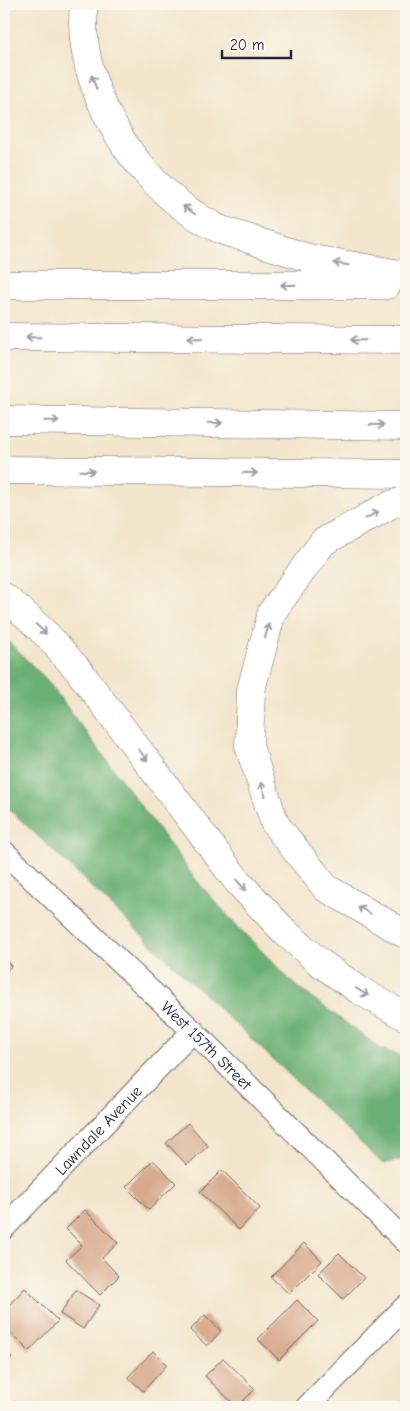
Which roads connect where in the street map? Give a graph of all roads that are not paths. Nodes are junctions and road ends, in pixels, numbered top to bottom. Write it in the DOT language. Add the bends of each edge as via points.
graph roads {
  1 [pos="84,4"];
  2 [pos="406,275"];
  3 [pos="4,285"];
  4 [pos="406,285"];
  5 [pos="4,337"];
  6 [pos="406,340"];
  7 [pos="4,420"];
  8 [pos="406,426"];
  9 [pos="4,470"];
  10 [pos="406,474"];
  11 [pos="406,500"];
  12 [pos="4,597"];
  13 [pos="4,852"];
  14 [pos="406,934"];
  15 [pos="406,1018"];
  16 [pos="193,1031"];
  17 [pos="4,1228"];
  18 [pos="406,1242"];
  19 [pos="406,1306"];
  20 [pos="307,1407"];
  2 -- 1 [label="highway, one-way" via="310,258 220,229 166,193 130,154 100,100 90,74 84,40"];
  4 -- 3 [label="highway, one-way"];
  6 -- 5 [label="highway, one-way"];
  7 -- 8 [label="highway, one-way"];
  9 -- 10 [label="highway, one-way"];
  14 -- 11 [label="highway, one-way" via="326,888 275,824 249,746 251,690 272,612 323,542 390,505"];
  12 -- 15 [label="highway, one-way" via="48,636 79,671 238,882 285,932 319,962"];
  13 -- 16 [label="street, West 157th Street"];
  16 -- 17 [label="street, Lawndale Avenue"];
  16 -- 18 [label="street, West 157th Street"];
  19 -- 20 [label="street"];
}
